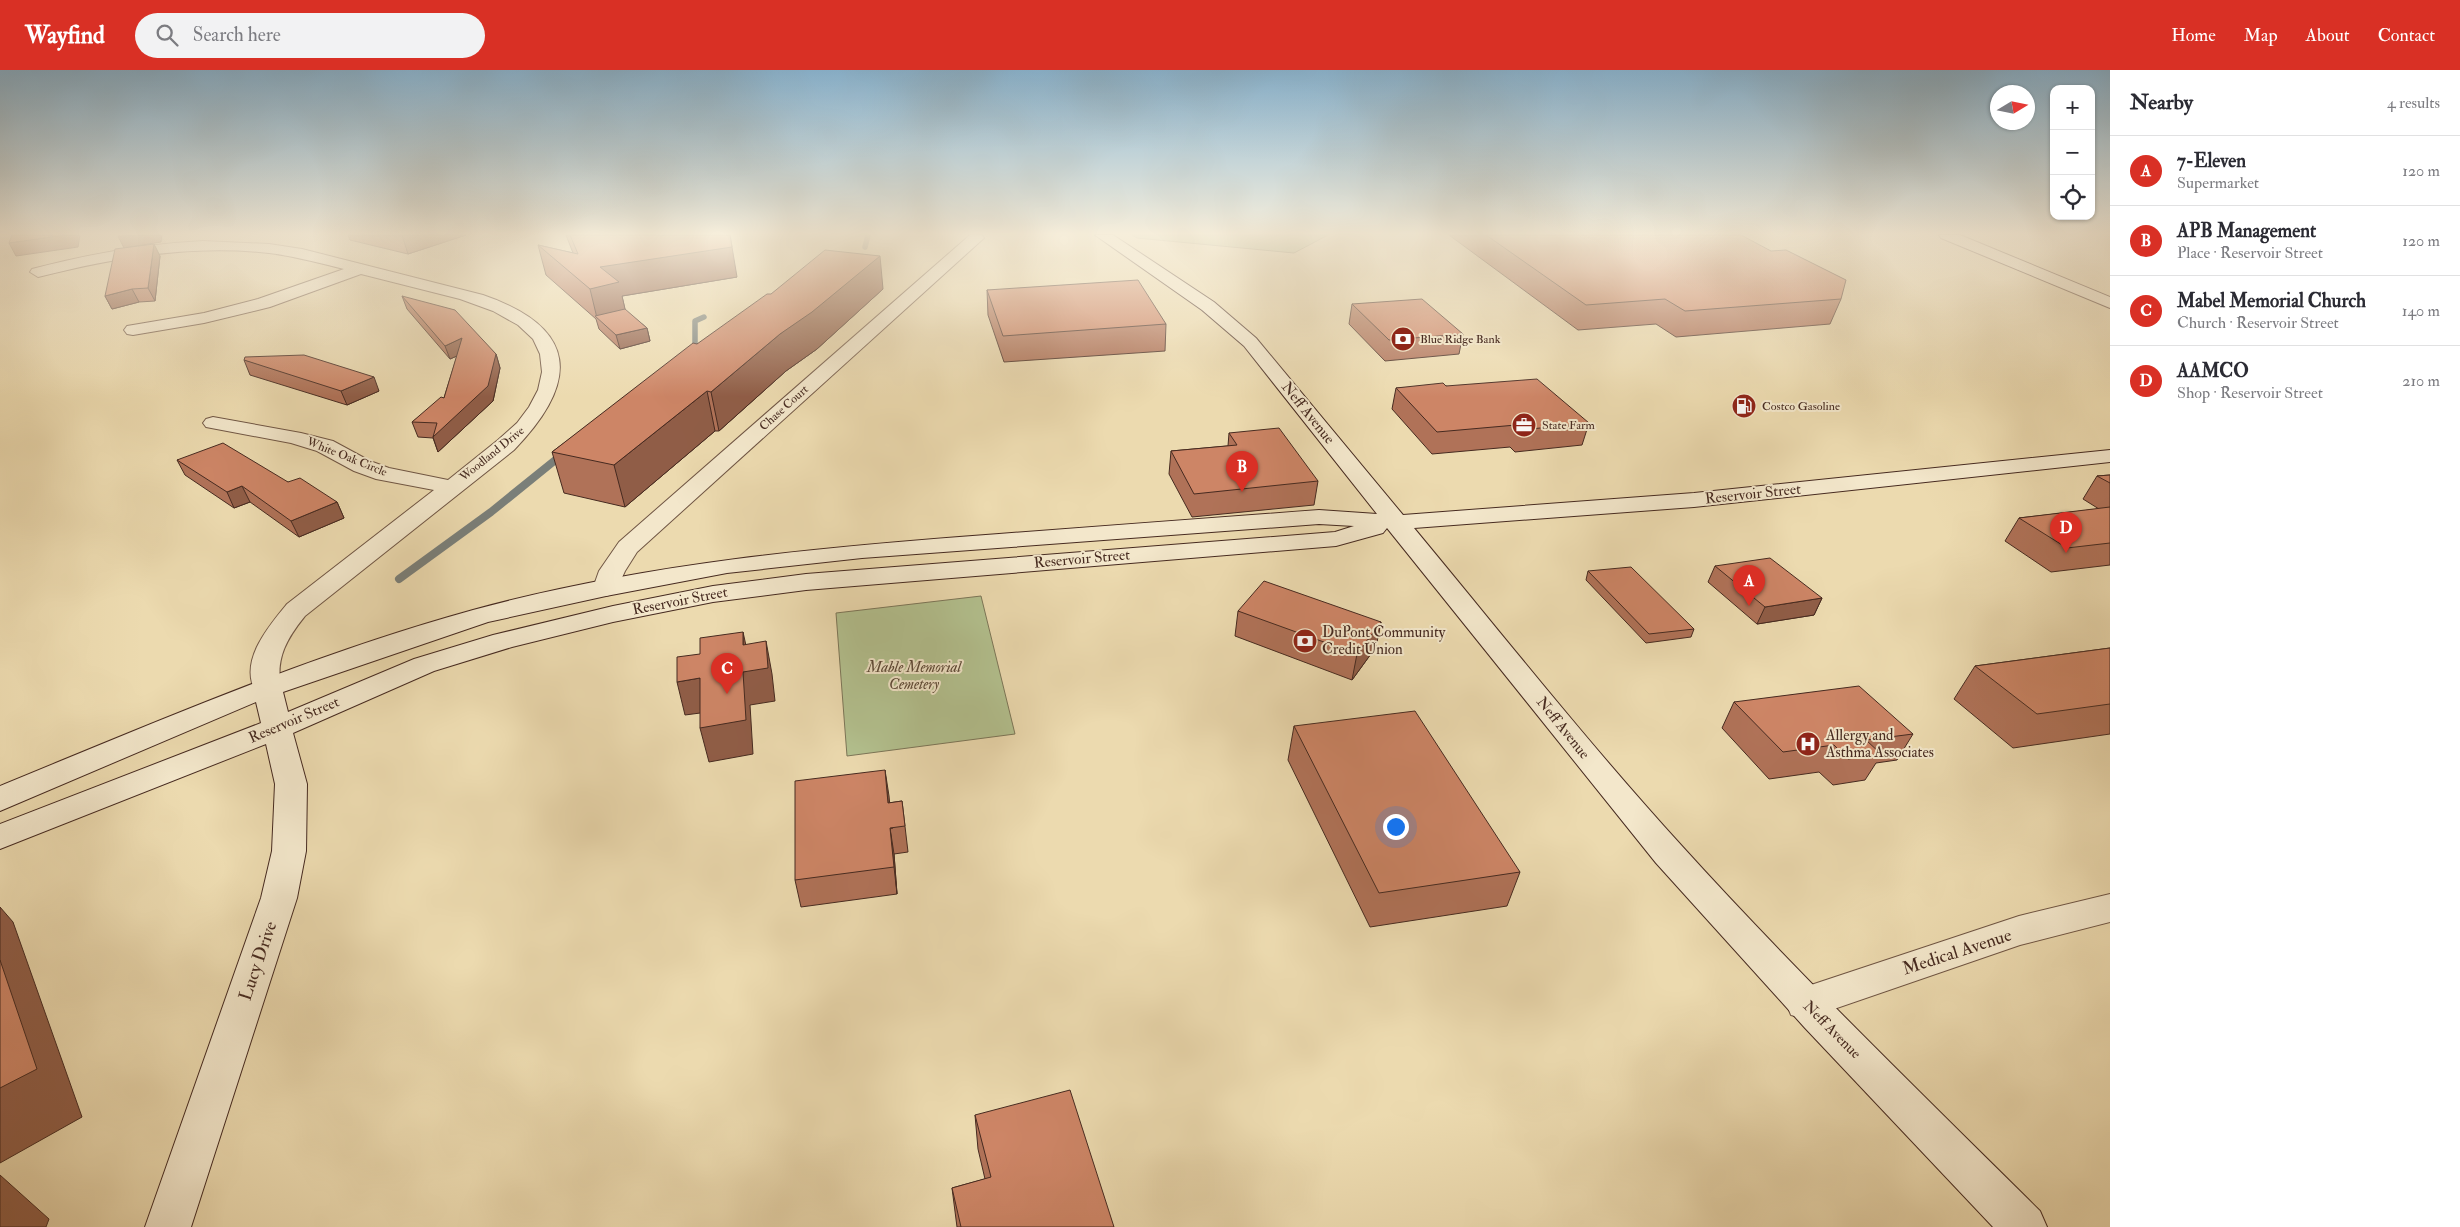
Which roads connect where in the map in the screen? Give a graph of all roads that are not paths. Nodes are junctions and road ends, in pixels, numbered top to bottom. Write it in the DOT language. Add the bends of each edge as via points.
graph roads {
  1 [pos="304,289"];
  2 [pos="440,289"];
  3 [pos="919,289"];
  4 [pos="1183,289"];
  5 [pos="2077,289"];
  6 [pos="2110,303"];
  7 [pos="133,330"];
  8 [pos="213,422"];
  9 [pos="2110,456"];
  10 [pos="452,487"];
  11 [pos="1396,522"];
  12 [pos="606,588"];
  13 [pos="267,687"];
  14 [pos="277,728"];
  15 [pos="0,799"];
  16 [pos="0,837"];
  17 [pos="2110,908"];
  18 [pos="1805,1003"];
  19 [pos="168,1227"];
  20 [pos="2024,1227"];
  1 -- 7 [label="street" via="204,318"];
  2 -- 10 [label="street, Woodland Drive" via="499,307 528,324 548,350 552,376 531,421"];
  3 -- 12 [label="street, Chase Court" via="628,547 612,571"];
  4 -- 11 [label="street, Neff Avenue" via="1241,334"];
  5 -- 6 [label="street"];
  8 -- 10 [label="street, White Oak Circle" via="294,437 325,446 384,474"];
  9 -- 11 [label="street, Reservoir Street" via="1678,502"];
  10 -- 13 [label="street, Woodland Drive" via="296,610 276,637 268,655"];
  11 -- 12 [label="street, Reservoir Street" via="1319,517 862,551 727,566"];
  11 -- 14 [label="street, Reservoir Street" via="1336,539 815,581 713,594 503,641 424,666"];
  11 -- 18 [label="street, Neff Avenue" via="1668,855"];
  12 -- 13 [label="street, Reservoir Street" via="481,616 346,658"];
  13 -- 14 [label="street, Lucy Drive"];
  13 -- 15 [label="street, Reservoir Street"];
  14 -- 16 [label="street, Reservoir Street"];
  14 -- 19 [label="street, Lucy Drive" via="292,784 289,851 279,898"];
  17 -- 18 [label="street, Medical Avenue" via="2019,931"];
  18 -- 20 [label="street, Neff Avenue"];
}
